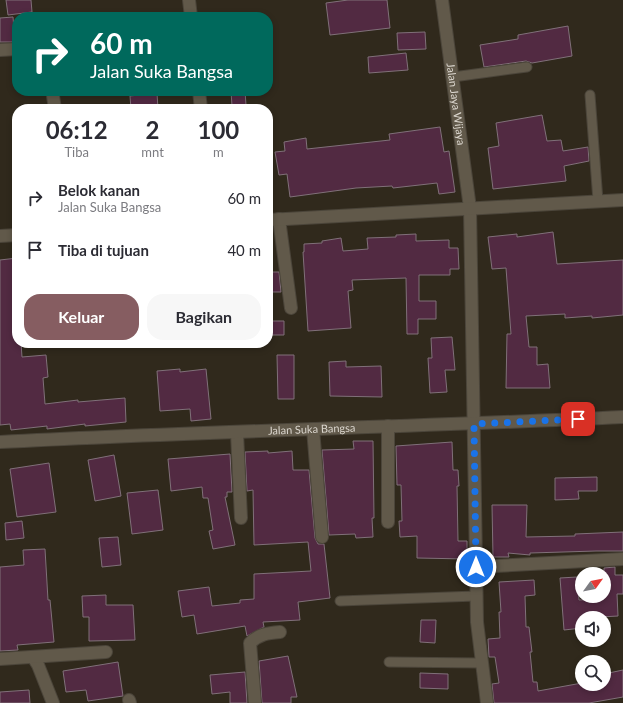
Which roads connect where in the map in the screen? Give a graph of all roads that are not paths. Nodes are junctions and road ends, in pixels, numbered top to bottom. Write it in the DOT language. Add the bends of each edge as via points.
graph roads {
  1 [pos="189,0"];
  2 [pos="442,0"];
  3 [pos="190,12"];
  4 [pos="12,49"];
  5 [pos="0,50"];
  6 [pos="527,67"];
  7 [pos="452,77"];
  8 [pos="590,95"];
  9 [pos="53,96"];
  10 [pos="54,104"];
  11 [pos="623,200"];
  12 [pos="598,201"];
  13 [pos="470,208"];
  14 [pos="273,220"];
  15 [pos="12,235"];
  16 [pos="0,236"];
  17 [pos="291,308"];
  18 [pos="623,416"];
  19 [pos="474,424"];
  20 [pos="388,426"];
  21 [pos="313,430"];
  22 [pos="237,433"];
  23 [pos="0,442"];
  24 [pos="241,518"];
  25 [pos="388,522"];
  26 [pos="322,537"];
  27 [pos="623,559"];
  28 [pos="476,567"];
  29 [pos="476,596"];
  30 [pos="340,601"];
  31 [pos="280,632"];
  32 [pos="106,652"];
  33 [pos="33,658"];
  34 [pos="0,659"];
  35 [pos="389,662"];
  36 [pos="481,663"];
  37 [pos="53,703"];
  38 [pos="255,703"];
  39 [pos="487,703"];
  1 -- 3 [label="street"];
  2 -- 7 [label="street, Jalan Jaya Wijaya"];
  4 -- 5 [label="street"];
  6 -- 7 [label="lane"];
  7 -- 13 [label="street, Jalan Jaya Wijaya"];
  8 -- 12 [label="lane"];
  9 -- 10 [label="street"];
  11 -- 12 [label="street"];
  12 -- 13 [label="street"];
  13 -- 14 [label="street"];
  13 -- 19 [label="street, Jalan Jaya Wijaya"];
  14 -- 17 [label="street"];
  15 -- 16 [label="street"];
  18 -- 19 [label="street, Jalan Suka Bangsa"];
  19 -- 20 [label="street, Jalan Suka Bangsa"];
  19 -- 28 [label="street, Jalan Jaya Wijaya"];
  20 -- 21 [label="street, Jalan Suka Bangsa"];
  20 -- 25 [label="street"];
  21 -- 22 [label="street, Jalan Suka Bangsa"];
  21 -- 26 [label="street"];
  22 -- 23 [label="street, Jalan Suka Bangsa" via="157,434"];
  22 -- 24 [label="street"];
  27 -- 28 [label="street"];
  28 -- 29 [label="street, Jalan Jaya Wijaya"];
  29 -- 30 [label="lane"];
  29 -- 36 [label="street, Jalan Jaya Wijaya"];
  31 -- 38 [label="street" via="268,633 250,643"];
  32 -- 33 [label="street"];
  33 -- 34 [label="street"];
  33 -- 37 [label="street"];
  35 -- 36 [label="lane"];
  36 -- 39 [label="street, Jalan Jaya Wijaya"];
}
